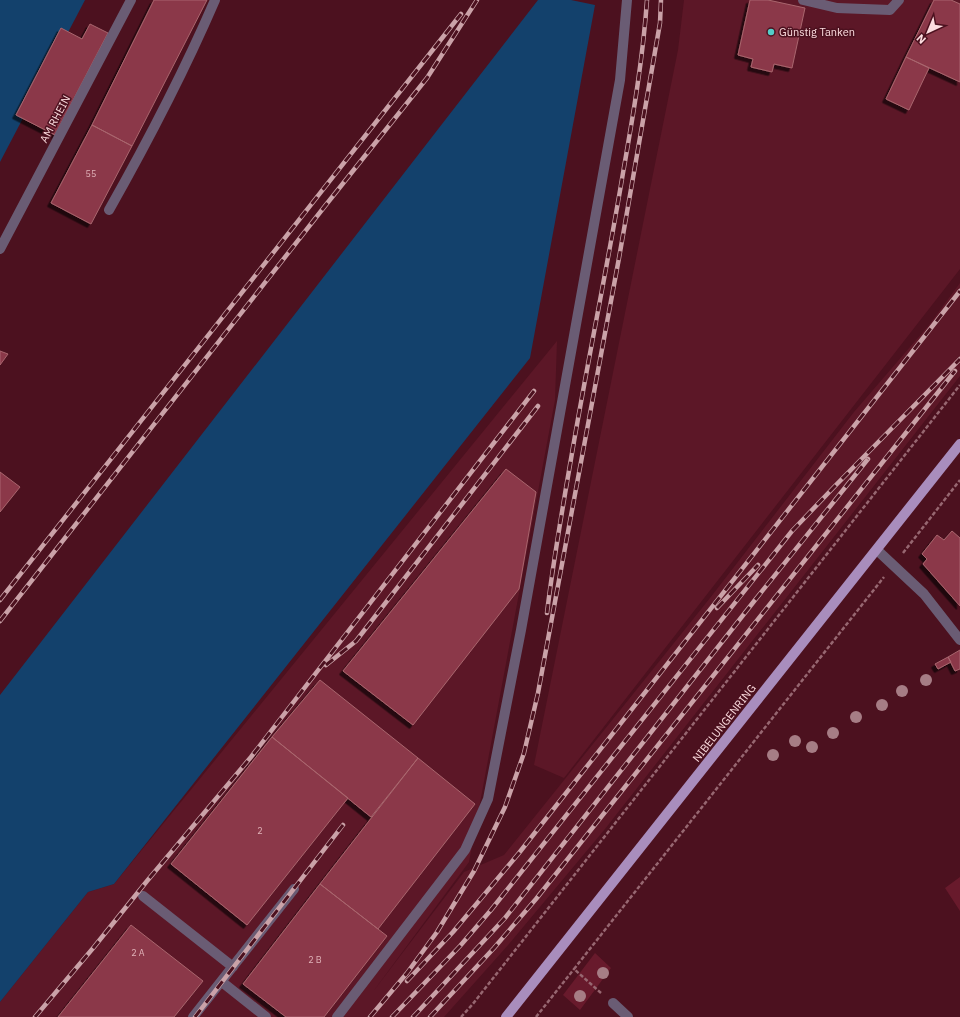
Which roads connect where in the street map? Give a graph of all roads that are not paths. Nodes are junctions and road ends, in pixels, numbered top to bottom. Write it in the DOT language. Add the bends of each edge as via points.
graph roads {
  1 [pos="131,0"];
  2 [pos="215,0"];
  3 [pos="627,0"];
  4 [pos="803,0"];
  5 [pos="899,0"];
  6 [pos="109,210"];
  7 [pos="0,249"];
  8 [pos="960,444"];
  9 [pos="877,550"];
  10 [pos="960,640"];
  11 [pos="294,889"];
  12 [pos="143,896"];
  13 [pos="233,968"];
  14 [pos="222,982"];
  15 [pos="613,1004"];
  16 [pos="194,1017"];
  17 [pos="266,1017"];
  18 [pos="337,1017"];
  19 [pos="506,1017"];
  20 [pos="628,1017"];
  1 -- 7 [label="street, AM RHEIN"];
  2 -- 6 [label="street" via="190,56"];
  3 -- 18 [label="street" via="620,80 488,799 466,850"];
  4 -- 5 [label="street" via="837,8 890,10"];
  8 -- 9 [label="main road, NIBELUNGENRING"];
  9 -- 10 [label="street" via="924,594"];
  9 -- 19 [label="main road, NIBELUNGENRING"];
  11 -- 13 [label="street"];
  12 -- 13 [label="street"];
  13 -- 14 [label="street"];
  14 -- 16 [label="street"];
  14 -- 17 [label="street"];
  15 -- 20 [label="street"];
}
